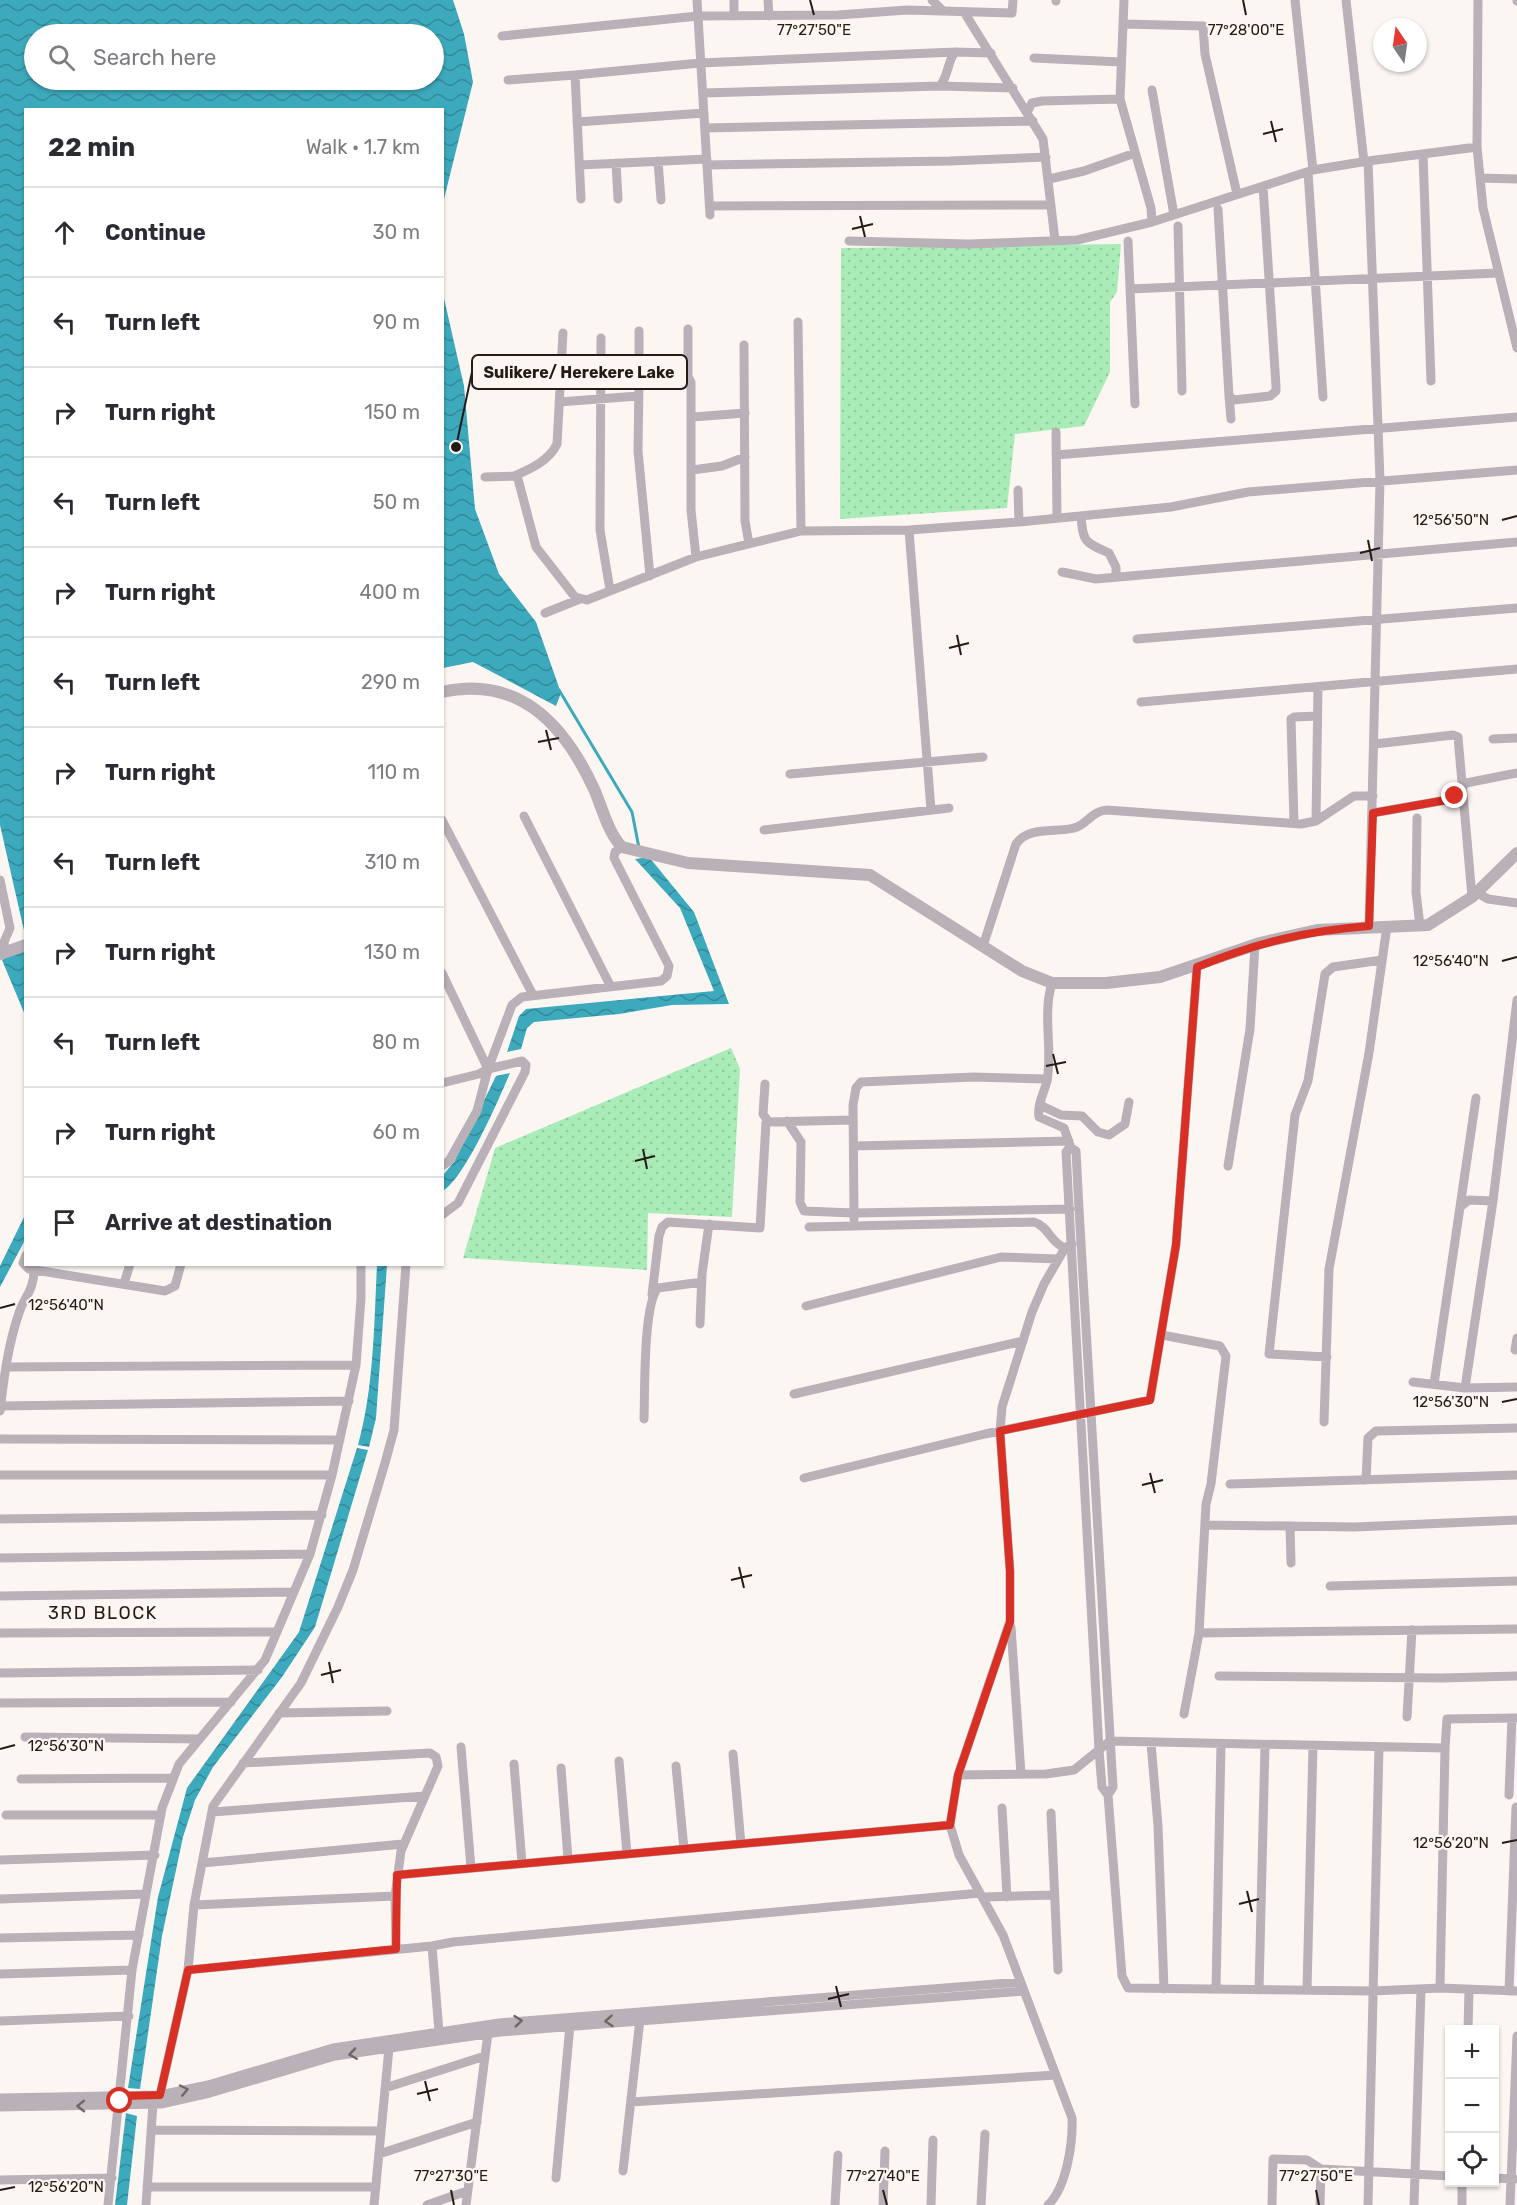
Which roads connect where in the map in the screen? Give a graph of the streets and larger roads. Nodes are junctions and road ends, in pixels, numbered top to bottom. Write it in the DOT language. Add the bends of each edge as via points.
graph roads {
  1 [pos="697,0"];
  2 [pos="734,0"];
  3 [pos="768,0"];
  4 [pos="932,0"];
  5 [pos="1013,0"];
  6 [pos="1124,0"];
  7 [pos="1295,0"];
  8 [pos="1346,0"];
  9 [pos="1478,0"];
  10 [pos="944,11"];
  11 [pos="964,12"];
  12 [pos="698,16"];
  13 [pos="734,16"];
  14 [pos="769,16"];
  15 [pos="1123,24"];
  16 [pos="502,36"];
  17 [pos="955,52"];
  18 [pos="991,53"];
  19 [pos="1034,58"];
  20 [pos="1121,62"];
  21 [pos="700,63"];
  22 [pos="575,75"];
  23 [pos="508,80"];
  24 [pos="940,86"];
  25 [pos="1013,88"];
  26 [pos="1152,90"];
  27 [pos="704,93"];
  28 [pos="1120,99"];
  29 [pos="1027,112"];
  30 [pos="704,113"];
  31 [pos="578,122"];
  32 [pos="1033,122"];
  33 [pos="705,128"];
  34 [pos="1477,147"];
  35 [pos="1135,153"];
  36 [pos="1423,154"];
  37 [pos="1046,157"];
  38 [pos="658,161"];
  39 [pos="1366,161"];
  40 [pos="707,162"];
  41 [pos="616,163"];
  42 [pos="580,165"];
  43 [pos="1311,171"];
  44 [pos="1480,178"];
  45 [pos="1049,179"];
  46 [pos="1517,179"];
  47 [pos="1263,186"];
  48 [pos="1237,195"];
  49 [pos="581,199"];
  50 [pos="618,199"];
  51 [pos="661,200"];
  52 [pos="1051,205"];
  53 [pos="1218,209"];
  54 [pos="1174,215"];
  55 [pos="1152,222"];
  56 [pos="1178,226"];
  57 [pos="1054,240"];
  58 [pos="849,241"];
  59 [pos="1128,241"];
  60 [pos="1498,273"];
  61 [pos="1427,277"];
  62 [pos="1372,280"];
  63 [pos="1313,282"];
  64 [pos="1269,283"];
  65 [pos="1222,285"];
  66 [pos="1179,287"];
  67 [pos="1130,289"];
  68 [pos="798,322"];
  69 [pos="688,329"];
  70 [pos="1514,330"];
  71 [pos="639,331"];
  72 [pos="563,333"];
  73 [pos="601,338"];
  74 [pos="744,345"];
  75 [pos="1517,348"];
  76 [pos="688,377"];
  77 [pos="639,381"];
  78 [pos="1431,381"];
  79 [pos="1182,391"];
  80 [pos="638,396"];
  81 [pos="1229,396"];
  82 [pos="1323,398"];
  83 [pos="599,400"];
  84 [pos="559,402"];
  85 [pos="1135,404"];
  86 [pos="745,413"];
  87 [pos="693,417"];
  88 [pos="1517,417"];
  89 [pos="1231,419"];
  90 [pos="1378,431"];
  91 [pos="1056,432"];
  92 [pos="1056,455"];
  93 [pos="745,457"];
  94 [pos="692,470"];
  95 [pos="1517,470"];
  96 [pos="514,476"];
  97 [pos="485,477"];
  98 [pos="1380,480"];
  99 [pos="1018,490"];
  100 [pos="1081,516"];
  101 [pos="1057,518"];
  102 [pos="1019,522"];
  103 [pos="909,530"];
  104 [pos="801,531"];
  105 [pos="1517,542"];
  106 [pos="749,544"];
  107 [pos="1378,554"];
  108 [pos="696,557"];
  109 [pos="1062,572"];
  110 [pos="650,576"];
  111 [pos="1116,577"];
  112 [pos="610,590"];
  113 [pos="580,599"];
  114 [pos="1517,608"];
  115 [pos="545,613"];
  116 [pos="1377,618"];
  117 [pos="1137,639"];
  118 [pos="1517,669"];
  119 [pos="1376,682"];
  120 [pos="1318,687"];
  121 [pos="444,692"];
  122 [pos="1141,702"];
  123 [pos="1317,716"];
  124 [pos="1517,738"];
  125 [pos="1493,739"];
  126 [pos="1375,744"];
  127 [pos="983,757"];
  128 [pos="927,761"];
  129 [pos="1517,773"];
  130 [pos="790,774"];
  131 [pos="1463,785"];
  132 [pos="1374,796"];
  133 [pos="949,808"];
  134 [pos="931,810"];
  135 [pos="1373,813"];
  136 [pos="524,816"];
  137 [pos="1417,818"];
  138 [pos="1316,821"];
  139 [pos="1294,823"];
  140 [pos="444,824"];
  141 [pos="764,830"];
  142 [pos="627,849"];
  143 [pos="1517,853"];
  144 [pos="0,880"];
  145 [pos="1474,895"];
  146 [pos="1517,903"];
  147 [pos="1369,926"];
  148 [pos="1387,926"];
  149 [pos="1420,926"];
  150 [pos="1255,945"];
  151 [pos="24,946"];
  152 [pos="983,946"];
  153 [pos="5,952"];
  154 [pos="1382,960"];
  155 [pos="1197,967"];
  156 [pos="444,977"];
  157 [pos="1052,983"];
  158 [pos="610,986"];
  159 [pos="533,995"];
  160 [pos="1517,1000"];
  161 [pos="488,1069"];
  162 [pos="1047,1079"];
  163 [pos="444,1083"];
  164 [pos="765,1084"];
  165 [pos="1476,1098"];
  166 [pos="1129,1102"];
  167 [pos="1040,1105"];
  168 [pos="853,1120"];
  169 [pos="768,1121"];
  170 [pos="787,1121"];
  171 [pos="1070,1144"];
  172 [pos="854,1146"];
  173 [pos="444,1165"];
  174 [pos="1228,1166"];
  175 [pos="1493,1201"];
  176 [pos="1460,1207"];
  177 [pos="1070,1209"];
  178 [pos="444,1214"];
  179 [pos="854,1214"];
  180 [pos="709,1224"];
  181 [pos="809,1227"];
  182 [pos="854,1227"];
  183 [pos="1068,1246"];
  184 [pos="1058,1260"];
  185 [pos="26,1266"];
  186 [pos="78,1266"];
  187 [pos="129,1266"];
  188 [pos="180,1266"];
  189 [pos="361,1266"];
  190 [pos="406,1266"];
  191 [pos="34,1269"];
  192 [pos="75,1276"];
  193 [pos="702,1282"];
  194 [pos="124,1284"];
  195 [pos="652,1295"];
  196 [pos="806,1306"];
  197 [pos="700,1324"];
  198 [pos="1162,1335"];
  199 [pos="1517,1338"];
  200 [pos="1023,1341"];
  201 [pos="1515,1350"];
  202 [pos="1327,1357"];
  203 [pos="356,1365"];
  204 [pos="6,1367"];
  205 [pos="1413,1382"];
  206 [pos="1434,1384"];
  207 [pos="1517,1387"];
  208 [pos="1465,1388"];
  209 [pos="794,1395"];
  210 [pos="349,1401"];
  211 [pos="1,1406"];
  212 [pos="0,1411"];
  213 [pos="1086,1414"];
  214 [pos="644,1419"];
  215 [pos="1324,1422"];
  216 [pos="1517,1428"];
  217 [pos="1000,1431"];
  218 [pos="0,1439"];
  219 [pos="340,1440"];
  220 [pos="0,1475"];
  221 [pos="332,1475"];
  222 [pos="1517,1476"];
  223 [pos="804,1478"];
  224 [pos="1366,1480"];
  225 [pos="1230,1484"];
  226 [pos="322,1515"];
  227 [pos="0,1519"];
  228 [pos="1517,1520"];
  229 [pos="1204,1525"];
  230 [pos="1290,1526"];
  231 [pos="310,1554"];
  232 [pos="0,1558"];
  233 [pos="1291,1563"];
  234 [pos="1517,1581"];
  235 [pos="1330,1586"];
  236 [pos="293,1592"];
  237 [pos="0,1596"];
  238 [pos="1010,1622"];
  239 [pos="1517,1629"];
  240 [pos="1412,1630"];
  241 [pos="277,1632"];
  242 [pos="0,1633"];
  243 [pos="1199,1633"];
  244 [pos="258,1670"];
  245 [pos="0,1673"];
  246 [pos="1219,1676"];
  247 [pos="1517,1676"];
  248 [pos="1409,1677"];
  249 [pos="231,1702"];
  250 [pos="0,1704"];
  251 [pos="387,1711"];
  252 [pos="279,1713"];
  253 [pos="1184,1714"];
  254 [pos="1407,1717"];
  255 [pos="1514,1718"];
  256 [pos="25,1737"];
  257 [pos="200,1739"];
  258 [pos="1110,1741"];
  259 [pos="1151,1743"];
  260 [pos="1221,1744"];
  261 [pos="1265,1745"];
  262 [pos="1314,1746"];
  263 [pos="461,1747"];
  264 [pos="1379,1747"];
  265 [pos="1445,1748"];
  266 [pos="1100,1750"];
  267 [pos="733,1754"];
  268 [pos="619,1761"];
  269 [pos="243,1763"];
  270 [pos="514,1764"];
  271 [pos="676,1766"];
  272 [pos="561,1768"];
  273 [pos="1022,1774"];
  274 [pos="958,1775"];
  275 [pos="173,1778"];
  276 [pos="21,1779"];
  277 [pos="1108,1794"];
  278 [pos="1509,1795"];
  279 [pos="425,1796"];
  280 [pos="1516,1807"];
  281 [pos="1002,1808"];
  282 [pos="212,1812"];
  283 [pos="1051,1813"];
  284 [pos="6,1815"];
  285 [pos="161,1815"];
  286 [pos="950,1825"];
  287 [pos="404,1844"];
  288 [pos="741,1844"];
  289 [pos="684,1849"];
  290 [pos="627,1854"];
  291 [pos="155,1855"];
  292 [pos="568,1859"];
  293 [pos="0,1860"];
  294 [pos="202,1863"];
  295 [pos="522,1863"];
  296 [pos="471,1868"];
  297 [pos="397,1875"];
  298 [pos="145,1894"];
  299 [pos="982,1895"];
  300 [pos="1054,1895"];
  301 [pos="395,1896"];
  302 [pos="1007,1896"];
  303 [pos="0,1899"];
  304 [pos="194,1905"];
  305 [pos="139,1935"];
  306 [pos="0,1938"];
  307 [pos="432,1946"];
  308 [pos="1514,1946"];
  309 [pos="396,1949"];
  310 [pos="132,1970"];
  311 [pos="188,1970"];
  312 [pos="1058,1970"];
  313 [pos="0,1974"];
  314 [pos="1022,1986"];
  315 [pos="1440,1988"];
  316 [pos="1164,1989"];
  317 [pos="1216,1989"];
  318 [pos="1421,1989"];
  319 [pos="1259,1990"];
  320 [pos="1307,1990"];
  321 [pos="1469,1990"];
  322 [pos="1373,1991"];
  323 [pos="1513,1991"];
  324 [pos="129,2016"];
  325 [pos="640,2019"];
  326 [pos="0,2021"];
  327 [pos="570,2025"];
  328 [pos="1468,2025"];
  329 [pos="439,2032"];
  330 [pos="488,2033"];
  331 [pos="1517,2036"];
  332 [pos="389,2048"];
  333 [pos="485,2056"];
  334 [pos="1056,2075"];
  335 [pos="386,2088"];
  336 [pos="160,2095"];
  337 [pos="0,2098"];
  338 [pos="121,2100"];
  339 [pos="631,2102"];
  340 [pos="153,2104"];
  341 [pos="0,2108"];
  342 [pos="477,2121"];
  343 [pos="151,2130"];
  344 [pos="381,2131"];
  345 [pos="985,2134"];
  346 [pos="933,2140"];
  347 [pos="885,2151"];
  348 [pos="379,2154"];
  349 [pos="838,2155"];
  350 [pos="1321,2169"];
  351 [pos="623,2171"];
  352 [pos="1369,2172"];
  353 [pos="1415,2174"];
  354 [pos="1445,2176"];
  355 [pos="112,2178"];
  356 [pos="556,2178"];
  357 [pos="1499,2178"];
  358 [pos="1514,2179"];
  359 [pos="0,2180"];
  360 [pos="147,2187"];
  361 [pos="376,2187"];
  362 [pos="1462,2187"];
  363 [pos="468,2191"];
  364 [pos="108,2205"];
  365 [pos="146,2205"];
  366 [pos="374,2205"];
  367 [pos="426,2205"];
  368 [pos="466,2205"];
  369 [pos="835,2205"];
  370 [pos="883,2205"];
  371 [pos="931,2205"];
  372 [pos="981,2205"];
  373 [pos="1048,2205"];
  374 [pos="1272,2205"];
  375 [pos="1320,2205"];
  376 [pos="1368,2205"];
  377 [pos="1414,2205"];
  378 [pos="1462,2205"];
  379 [pos="1510,2205"];
  1 -- 12 [label="street"];
  2 -- 13 [label="street"];
  3 -- 14 [label="street"];
  4 -- 10 [label="street"];
  5 -- 11 [label="street" via="1012,13"];
  6 -- 15 [label="street"];
  7 -- 43 [label="street"];
  8 -- 39 [label="street"];
  9 -- 34 [label="street"];
  10 -- 11 [label="street"];
  10 -- 14 [label="street"];
  11 -- 18 [label="street"];
  12 -- 13 [label="street"];
  12 -- 16 [label="street"];
  12 -- 21 [label="street"];
  13 -- 14 [label="street"];
  15 -- 20 [label="street"];
  15 -- 48 [label="street" via="1203,26 1205,54"];
  17 -- 18 [label="street"];
  17 -- 21 [label="street"];
  17 -- 24 [label="street"];
  18 -- 25 [label="street"];
  19 -- 20 [label="street"];
  20 -- 28 [label="street"];
  21 -- 22 [label="street"];
  21 -- 27 [label="street"];
  22 -- 23 [label="street"];
  22 -- 31 [label="street"];
  24 -- 25 [label="street"];
  24 -- 27 [label="street"];
  25 -- 29 [label="street"];
  26 -- 54 [label="street"];
  27 -- 30 [label="street"];
  28 -- 29 [label="street" via="1042,101 1032,103"];
  28 -- 35 [label="street"];
  29 -- 32 [label="street"];
  30 -- 31 [label="street"];
  30 -- 33 [label="street"];
  31 -- 42 [label="street"];
  32 -- 33 [label="street"];
  32 -- 37 [label="street" via="1043,139"];
  33 -- 40 [label="street"];
  34 -- 36 [label="street"];
  34 -- 44 [label="street"];
  35 -- 45 [label="street"];
  35 -- 55 [label="street"];
  36 -- 39 [label="street"];
  36 -- 61 [label="street"];
  37 -- 40 [label="street"];
  37 -- 45 [label="street"];
  38 -- 40 [label="street"];
  38 -- 41 [label="street"];
  38 -- 51 [label="street"];
  39 -- 43 [label="street"];
  39 -- 62 [label="street"];
  40 -- 52 [label="street" via="710,210"];
  41 -- 42 [label="street"];
  41 -- 50 [label="street"];
  42 -- 49 [label="street"];
  43 -- 47 [label="street"];
  43 -- 63 [label="street"];
  44 -- 46 [label="street"];
  44 -- 60 [label="street"];
  45 -- 52 [label="street"];
  47 -- 48 [label="street"];
  47 -- 64 [label="street"];
  48 -- 54 [label="street"];
  52 -- 57 [label="street"];
  53 -- 65 [label="street"];
  54 -- 55 [label="street"];
  55 -- 57 [label="street" via="1077,240"];
  56 -- 66 [label="street"];
  57 -- 58 [label="street" via="969,244"];
  59 -- 67 [label="street"];
  60 -- 61 [label="street"];
  60 -- 70 [label="street"];
  61 -- 62 [label="street"];
  61 -- 78 [label="street"];
  62 -- 63 [label="street"];
  62 -- 90 [label="street"];
  63 -- 64 [label="street"];
  63 -- 82 [label="street"];
  64 -- 65 [label="street"];
  64 -- 81 [label="street" via="1276,391 1270,396 1234,400"];
  65 -- 66 [label="street"];
  65 -- 81 [label="street"];
  66 -- 67 [label="street"];
  66 -- 79 [label="street"];
  67 -- 85 [label="street"];
  68 -- 104 [label="street"];
  69 -- 76 [label="street"];
  70 -- 75 [label="street"];
  71 -- 77 [label="street"];
  72 -- 84 [label="street"];
  73 -- 83 [label="street"];
  74 -- 86 [label="street"];
  76 -- 77 [label="street"];
  76 -- 87 [label="street" via="692,382"];
  77 -- 80 [label="street"];
  80 -- 83 [label="street"];
  80 -- 110 [label="street" via="638,451"];
  81 -- 89 [label="street"];
  83 -- 84 [label="street"];
  83 -- 112 [label="street" via="600,530"];
  84 -- 96 [label="street" via="554,451 538,465"];
  86 -- 87 [label="street"];
  86 -- 93 [label="street"];
  87 -- 94 [label="street"];
  88 -- 90 [label="street"];
  90 -- 92 [label="street"];
  90 -- 98 [label="street"];
  91 -- 92 [label="street"];
  92 -- 101 [label="street"];
  93 -- 94 [label="street" via="722,466"];
  93 -- 106 [label="street"];
  94 -- 108 [label="street"];
  95 -- 98 [label="street"];
  96 -- 97 [label="street"];
  96 -- 113 [label="street" via="536,547"];
  98 -- 100 [label="street" via="1248,492 1171,507"];
  98 -- 107 [label="street"];
  99 -- 102 [label="street"];
  100 -- 101 [label="street"];
  100 -- 111 [label="street" via="1088,544 1109,553"];
  101 -- 102 [label="street"];
  102 -- 103 [label="street"];
  103 -- 104 [label="street"];
  103 -- 128 [label="street"];
  104 -- 106 [label="street"];
  105 -- 107 [label="street"];
  106 -- 108 [label="street"];
  107 -- 111 [label="street"];
  107 -- 116 [label="street"];
  108 -- 110 [label="street"];
  109 -- 111 [label="street" via="1095,579"];
  110 -- 112 [label="street"];
  112 -- 113 [label="street"];
  113 -- 115 [label="street"];
  114 -- 116 [label="street"];
  116 -- 117 [label="street"];
  116 -- 119 [label="street"];
  118 -- 119 [label="street"];
  119 -- 120 [label="street"];
  119 -- 126 [label="street"];
  120 -- 122 [label="street"];
  120 -- 123 [label="street"];
  121 -- 142 [label="street" via="485,687 503,692 550,723 580,763"];
  123 -- 138 [label="street"];
  123 -- 139 [label="street" via="1290,719"];
  124 -- 125 [label="street"];
  126 -- 131 [label="street" via="1455,736 1459,740"];
  126 -- 132 [label="street"];
  127 -- 128 [label="street"];
  128 -- 130 [label="street"];
  128 -- 134 [label="street"];
  129 -- 131 [label="street"];
  131 -- 135 [label="street" via="1452,799"];
  131 -- 145 [label="street"];
  132 -- 135 [label="street"];
  132 -- 138 [label="street" via="1354,796"];
  133 -- 134 [label="street"];
  134 -- 141 [label="street"];
  135 -- 147 [label="street"];
  136 -- 158 [label="street"];
  137 -- 149 [label="street" via="1416,892"];
  138 -- 139 [label="street"];
  139 -- 152 [label="street" via="1100,811 1074,828 1024,836 1016,844"];
  140 -- 159 [label="street"];
  142 -- 152 [label="street" via="688,863 870,875"];
  142 -- 158 [label="street" via="615,852 614,858 670,969 661,981"];
  143 -- 145 [label="street"];
  144 -- 153 [label="street" via="10,928 4,942"];
  145 -- 146 [label="street"];
  145 -- 149 [label="street" via="1437,922"];
  147 -- 148 [label="street"];
  147 -- 150 [label="street" via="1306,932"];
  148 -- 149 [label="street"];
  148 -- 154 [label="street"];
  150 -- 155 [label="street"];
  150 -- 174 [label="street" via="1250,1029"];
  151 -- 153 [label="street"];
  152 -- 157 [label="street" via="1022,971"];
  154 -- 202 [label="street" via="1369,1053 1333,1234"];
  154 -- 202 [label="street" via="1333,967 1325,974 1308,1081 1295,1115 1269,1354"];
  155 -- 157 [label="street" via="1161,977"];
  155 -- 198 [label="street" via="1176,1245"];
  156 -- 161 [label="street"];
  157 -- 162 [label="street" via="1047,1000"];
  158 -- 159 [label="street"];
  159 -- 161 [label="street" via="512,1005"];
  160 -- 175 [label="street"];
  161 -- 163 [label="street"];
  161 -- 173 [label="street" via="477,1111"];
  161 -- 178 [label="street" via="522,1061 526,1065 459,1203"];
  162 -- 167 [label="street"];
  162 -- 168 [label="street" via="864,1081 856,1088"];
  164 -- 169 [label="street" via="764,1114"];
  165 -- 176 [label="street"];
  166 -- 167 [label="street" via="1125,1124 1110,1135 1098,1132 1082,1116 1061,1114"];
  167 -- 171 [label="street" via="1039,1117 1064,1128"];
  168 -- 170 [label="street"];
  168 -- 172 [label="street"];
  169 -- 170 [label="street"];
  169 -- 180 [label="street" via="760,1228"];
  170 -- 179 [label="street" via="801,1142 800,1202 804,1211"];
  171 -- 172 [label="street"];
  171 -- 177 [label="street" via="1066,1152"];
  171 -- 213 [label="street" via="1076,1151"];
  172 -- 179 [label="street"];
  175 -- 176 [label="street" via="1469,1200"];
  175 -- 208 [label="street"];
  176 -- 206 [label="street"];
  177 -- 179 [label="street"];
  177 -- 183 [label="street"];
  179 -- 182 [label="street"];
  180 -- 193 [label="street"];
  180 -- 195 [label="street" via="668,1222 662,1227"];
  181 -- 182 [label="street"];
  182 -- 183 [label="street" via="1034,1222 1054,1243"];
  183 -- 184 [label="street"];
  183 -- 213 [label="street"];
  184 -- 196 [label="street" via="1001,1257"];
  184 -- 200 [label="street" via="1044,1284"];
  185 -- 191 [label="street"];
  186 -- 192 [label="street"];
  187 -- 194 [label="street"];
  188 -- 194 [label="street" via="176,1284 168,1291"];
  189 -- 203 [label="street"];
  190 -- 252 [label="street" via="394,1430 385,1463 338,1607 301,1683"];
  191 -- 192 [label="street"];
  191 -- 204 [label="street" via="34,1285 20,1310"];
  192 -- 194 [label="street"];
  193 -- 195 [label="street" via="658,1288"];
  193 -- 197 [label="street"];
  195 -- 214 [label="street"];
  198 -- 213 [label="street" via="1150,1400"];
  198 -- 229 [label="street" via="1220,1346 1225,1353"];
  199 -- 201 [label="street"];
  200 -- 209 [label="street"];
  200 -- 217 [label="street" via="1002,1407"];
  202 -- 215 [label="street"];
  203 -- 204 [label="street"];
  203 -- 210 [label="street"];
  204 -- 211 [label="street"];
  205 -- 206 [label="street"];
  206 -- 208 [label="street"];
  207 -- 208 [label="street"];
  210 -- 211 [label="street"];
  210 -- 219 [label="street"];
  211 -- 212 [label="street"];
  213 -- 217 [label="street"];
  213 -- 258 [label="street"];
  213 -- 266 [label="street"];
  216 -- 224 [label="street" via="1376,1431 1368,1438"];
  217 -- 223 [label="street"];
  217 -- 238 [label="street"];
  218 -- 219 [label="street"];
  219 -- 221 [label="street"];
  220 -- 221 [label="street"];
  221 -- 226 [label="street"];
  222 -- 224 [label="street"];
  224 -- 225 [label="street"];
  226 -- 227 [label="street"];
  226 -- 231 [label="street"];
  228 -- 230 [label="street"];
  229 -- 230 [label="street"];
  229 -- 243 [label="street"];
  230 -- 233 [label="street"];
  231 -- 232 [label="street"];
  231 -- 236 [label="street"];
  234 -- 235 [label="street"];
  236 -- 237 [label="street"];
  236 -- 241 [label="street"];
  238 -- 273 [label="street"];
  238 -- 274 [label="street"];
  239 -- 240 [label="street"];
  240 -- 243 [label="street"];
  240 -- 248 [label="street"];
  241 -- 242 [label="street"];
  241 -- 244 [label="street"];
  243 -- 253 [label="street"];
  244 -- 245 [label="street"];
  244 -- 249 [label="street"];
  246 -- 248 [label="street"];
  247 -- 248 [label="street"];
  248 -- 254 [label="street"];
  249 -- 250 [label="street"];
  249 -- 257 [label="street"];
  251 -- 252 [label="street"];
  252 -- 269 [label="street"];
  255 -- 265 [label="street" via="1448,1719"];
  255 -- 278 [label="street"];
  256 -- 257 [label="street"];
  257 -- 275 [label="street" via="179,1764"];
  258 -- 259 [label="street"];
  258 -- 266 [label="street"];
  258 -- 277 [label="street" via="1113,1787"];
  259 -- 260 [label="street"];
  259 -- 316 [label="street"];
  260 -- 261 [label="street"];
  260 -- 317 [label="street"];
  261 -- 262 [label="street"];
  261 -- 319 [label="street"];
  262 -- 264 [label="street"];
  262 -- 320 [label="street"];
  263 -- 296 [label="street"];
  264 -- 265 [label="street"];
  264 -- 322 [label="street"];
  265 -- 315 [label="street"];
  266 -- 273 [label="street" via="1074,1770"];
  266 -- 277 [label="street" via="1102,1786"];
  267 -- 288 [label="street"];
  268 -- 290 [label="street"];
  269 -- 279 [label="street" via="434,1754 438,1766"];
  269 -- 282 [label="street"];
  270 -- 295 [label="street"];
  271 -- 289 [label="street"];
  272 -- 292 [label="street"];
  273 -- 274 [label="street"];
  274 -- 286 [label="street"];
  275 -- 276 [label="street"];
  275 -- 285 [label="street"];
  277 -- 316 [label="street" via="1122,1976 1128,1988"];
  279 -- 282 [label="street"];
  279 -- 287 [label="street"];
  280 -- 308 [label="street"];
  281 -- 302 [label="street"];
  282 -- 294 [label="street"];
  283 -- 300 [label="street"];
  284 -- 285 [label="street"];
  285 -- 291 [label="street"];
  286 -- 288 [label="street"];
  286 -- 299 [label="street" via="960,1855"];
  287 -- 294 [label="street"];
  287 -- 297 [label="street"];
  288 -- 289 [label="street"];
  289 -- 290 [label="street"];
  290 -- 292 [label="street"];
  291 -- 293 [label="street"];
  291 -- 298 [label="street"];
  292 -- 295 [label="street"];
  294 -- 304 [label="street"];
  295 -- 296 [label="street"];
  296 -- 297 [label="street"];
  297 -- 301 [label="street"];
  298 -- 303 [label="street"];
  298 -- 305 [label="street"];
  299 -- 302 [label="street"];
  299 -- 307 [label="street"];
  299 -- 314 [label="street" via="1003,1935"];
  300 -- 302 [label="street"];
  300 -- 312 [label="street"];
  301 -- 304 [label="street"];
  301 -- 309 [label="street"];
  304 -- 311 [label="street"];
  305 -- 306 [label="street"];
  305 -- 310 [label="street"];
  307 -- 309 [label="street"];
  307 -- 329 [label="street"];
  308 -- 323 [label="street"];
  309 -- 311 [label="street"];
  310 -- 313 [label="street"];
  310 -- 324 [label="street"];
  311 -- 336 [label="street"];
  314 -- 325 [label="street"];
  329 -- 314 [label="street, one-way" via="600,2013"];
  314 -- 334 [label="street"];
  315 -- 318 [label="street"];
  315 -- 321 [label="street"];
  316 -- 317 [label="street"];
  317 -- 319 [label="street"];
  318 -- 322 [label="street"];
  318 -- 353 [label="street"];
  319 -- 320 [label="street"];
  320 -- 322 [label="street"];
  321 -- 323 [label="street"];
  321 -- 328 [label="street"];
  322 -- 352 [label="street"];
  324 -- 326 [label="street"];
  324 -- 338 [label="street"];
  325 -- 327 [label="street, one-way"];
  325 -- 339 [label="street"];
  327 -- 330 [label="street"];
  327 -- 356 [label="street"];
  336 -- 329 [label="street, one-way" via="333,2048"];
  330 -- 332 [label="street"];
  330 -- 333 [label="street"];
  331 -- 358 [label="street"];
  332 -- 335 [label="street"];
  332 -- 340 [label="street, one-way" via="335,2056 210,2093"];
  333 -- 335 [label="street"];
  333 -- 342 [label="street"];
  334 -- 339 [label="street"];
  334 -- 373 [label="street" via="1072,2118 1073,2142 1056,2198"];
  335 -- 344 [label="street"];
  336 -- 338 [label="street"];
  337 -- 338 [label="street"];
  338 -- 340 [label="street"];
  338 -- 341 [label="street, one-way"];
  338 -- 355 [label="street"];
  339 -- 351 [label="street"];
  340 -- 343 [label="street"];
  342 -- 348 [label="street"];
  342 -- 363 [label="street"];
  343 -- 344 [label="street"];
  343 -- 360 [label="street"];
  344 -- 348 [label="street"];
  345 -- 372 [label="street"];
  346 -- 371 [label="street"];
  347 -- 370 [label="street"];
  348 -- 361 [label="street"];
  349 -- 369 [label="street"];
  350 -- 352 [label="street"];
  350 -- 374 [label="street" via="1307,2160 1273,2159"];
  350 -- 375 [label="street"];
  352 -- 353 [label="street"];
  352 -- 376 [label="street"];
  353 -- 354 [label="street"];
  353 -- 377 [label="street"];
  355 -- 359 [label="street"];
  355 -- 364 [label="street"];
  357 -- 358 [label="street"];
  358 -- 379 [label="street"];
  360 -- 361 [label="street"];
  360 -- 365 [label="street"];
  361 -- 366 [label="street"];
  362 -- 378 [label="street"];
  363 -- 367 [label="street"];
  363 -- 368 [label="street"];
}
